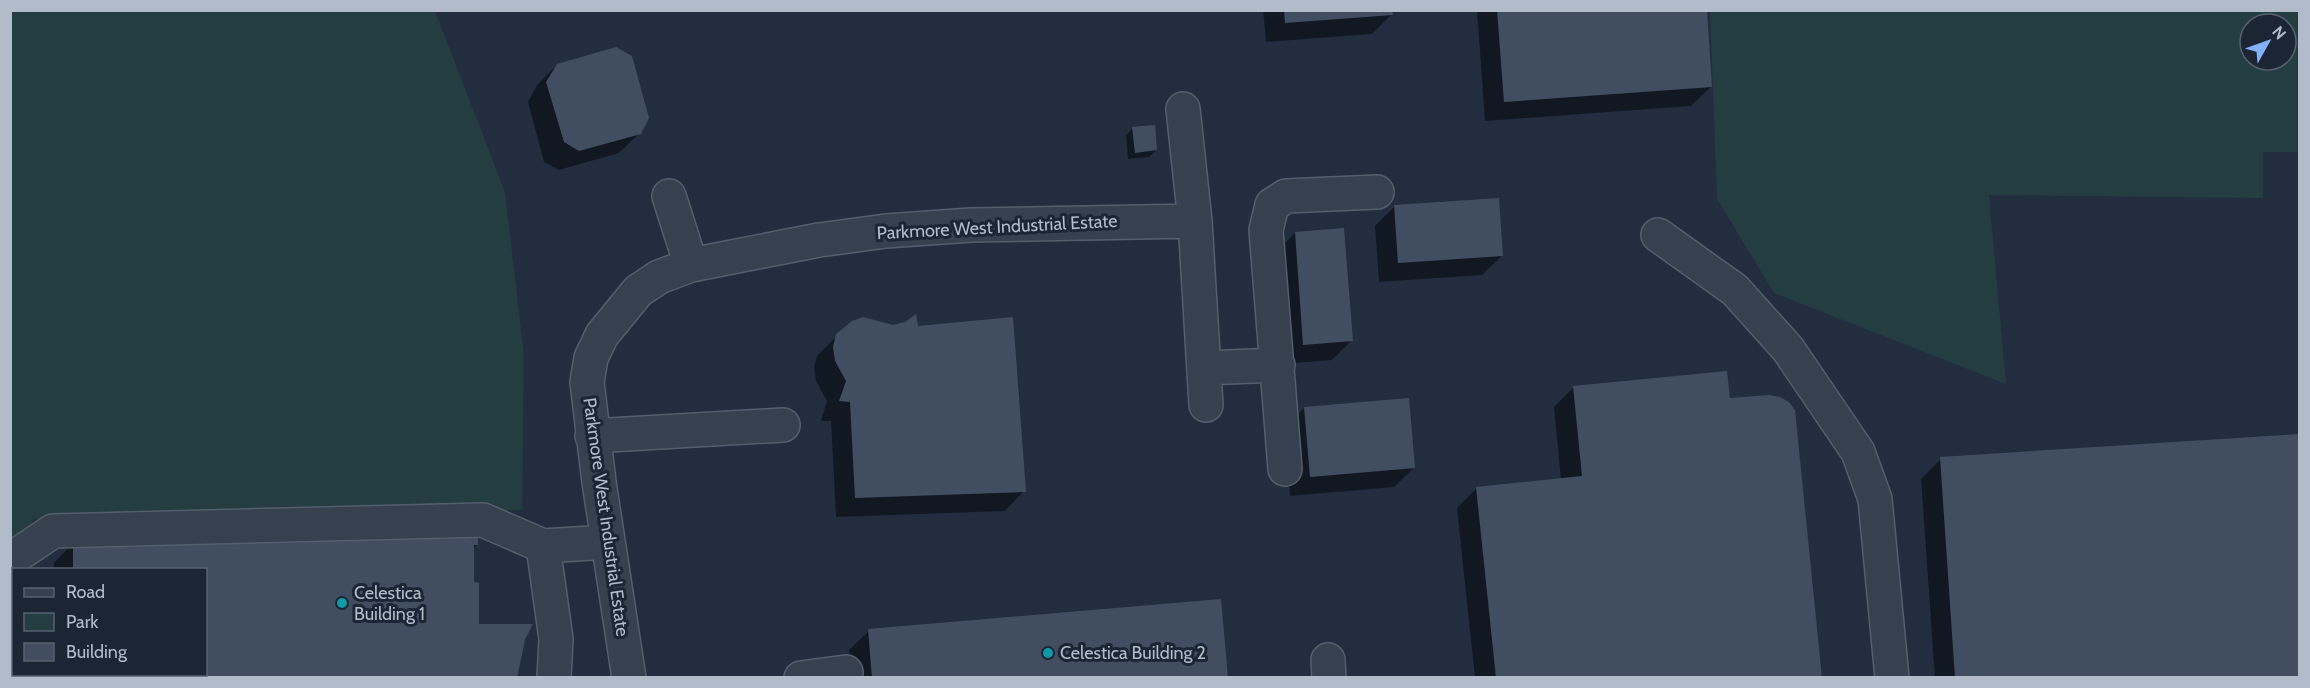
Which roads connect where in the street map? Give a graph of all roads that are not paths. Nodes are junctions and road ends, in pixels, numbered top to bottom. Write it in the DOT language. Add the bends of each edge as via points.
graph roads {
  1 [pos="1183,109"];
  2 [pos="1377,192"];
  3 [pos="669,196"];
  4 [pos="1195,221"];
  5 [pos="1658,235"];
  6 [pos="691,265"];
  7 [pos="1278,365"];
  8 [pos="1204,368"];
  9 [pos="1206,405"];
  10 [pos="783,424"];
  11 [pos="592,436"];
  12 [pos="1286,470"];
  13 [pos="608,542"];
  14 [pos="543,546"];
  15 [pos="10,560"];
  16 [pos="846,672"];
  17 [pos="554,678"];
  18 [pos="629,678"];
  19 [pos="801,678"];
  20 [pos="1892,678"];
  1 -- 4 [label="street"];
  2 -- 7 [label="street" via="1286,196 1272,205 1266,230"];
  3 -- 6 [label="street"];
  4 -- 6 [label="street, Parkmore West Industrial Estate" via="971,225 886,231"];
  4 -- 8 [label="street"];
  5 -- 20 [label="street" via="1735,290 1788,349 1857,452 1875,499"];
  6 -- 11 [label="street, Parkmore West Industrial Estate" via="659,277 638,291 602,334 591,358 587,382"];
  7 -- 8 [label="street"];
  7 -- 12 [label="street"];
  8 -- 9 [label="street"];
  10 -- 11 [label="street"];
  11 -- 13 [label="street, Parkmore West Industrial Estate"];
  13 -- 14 [label="street"];
  13 -- 18 [label="street, Parkmore West Industrial Estate"];
  14 -- 15 [label="street" via="483,520 471,520 54,531"];
  14 -- 17 [label="street" via="556,639"];
  16 -- 19 [label="street"];
}
